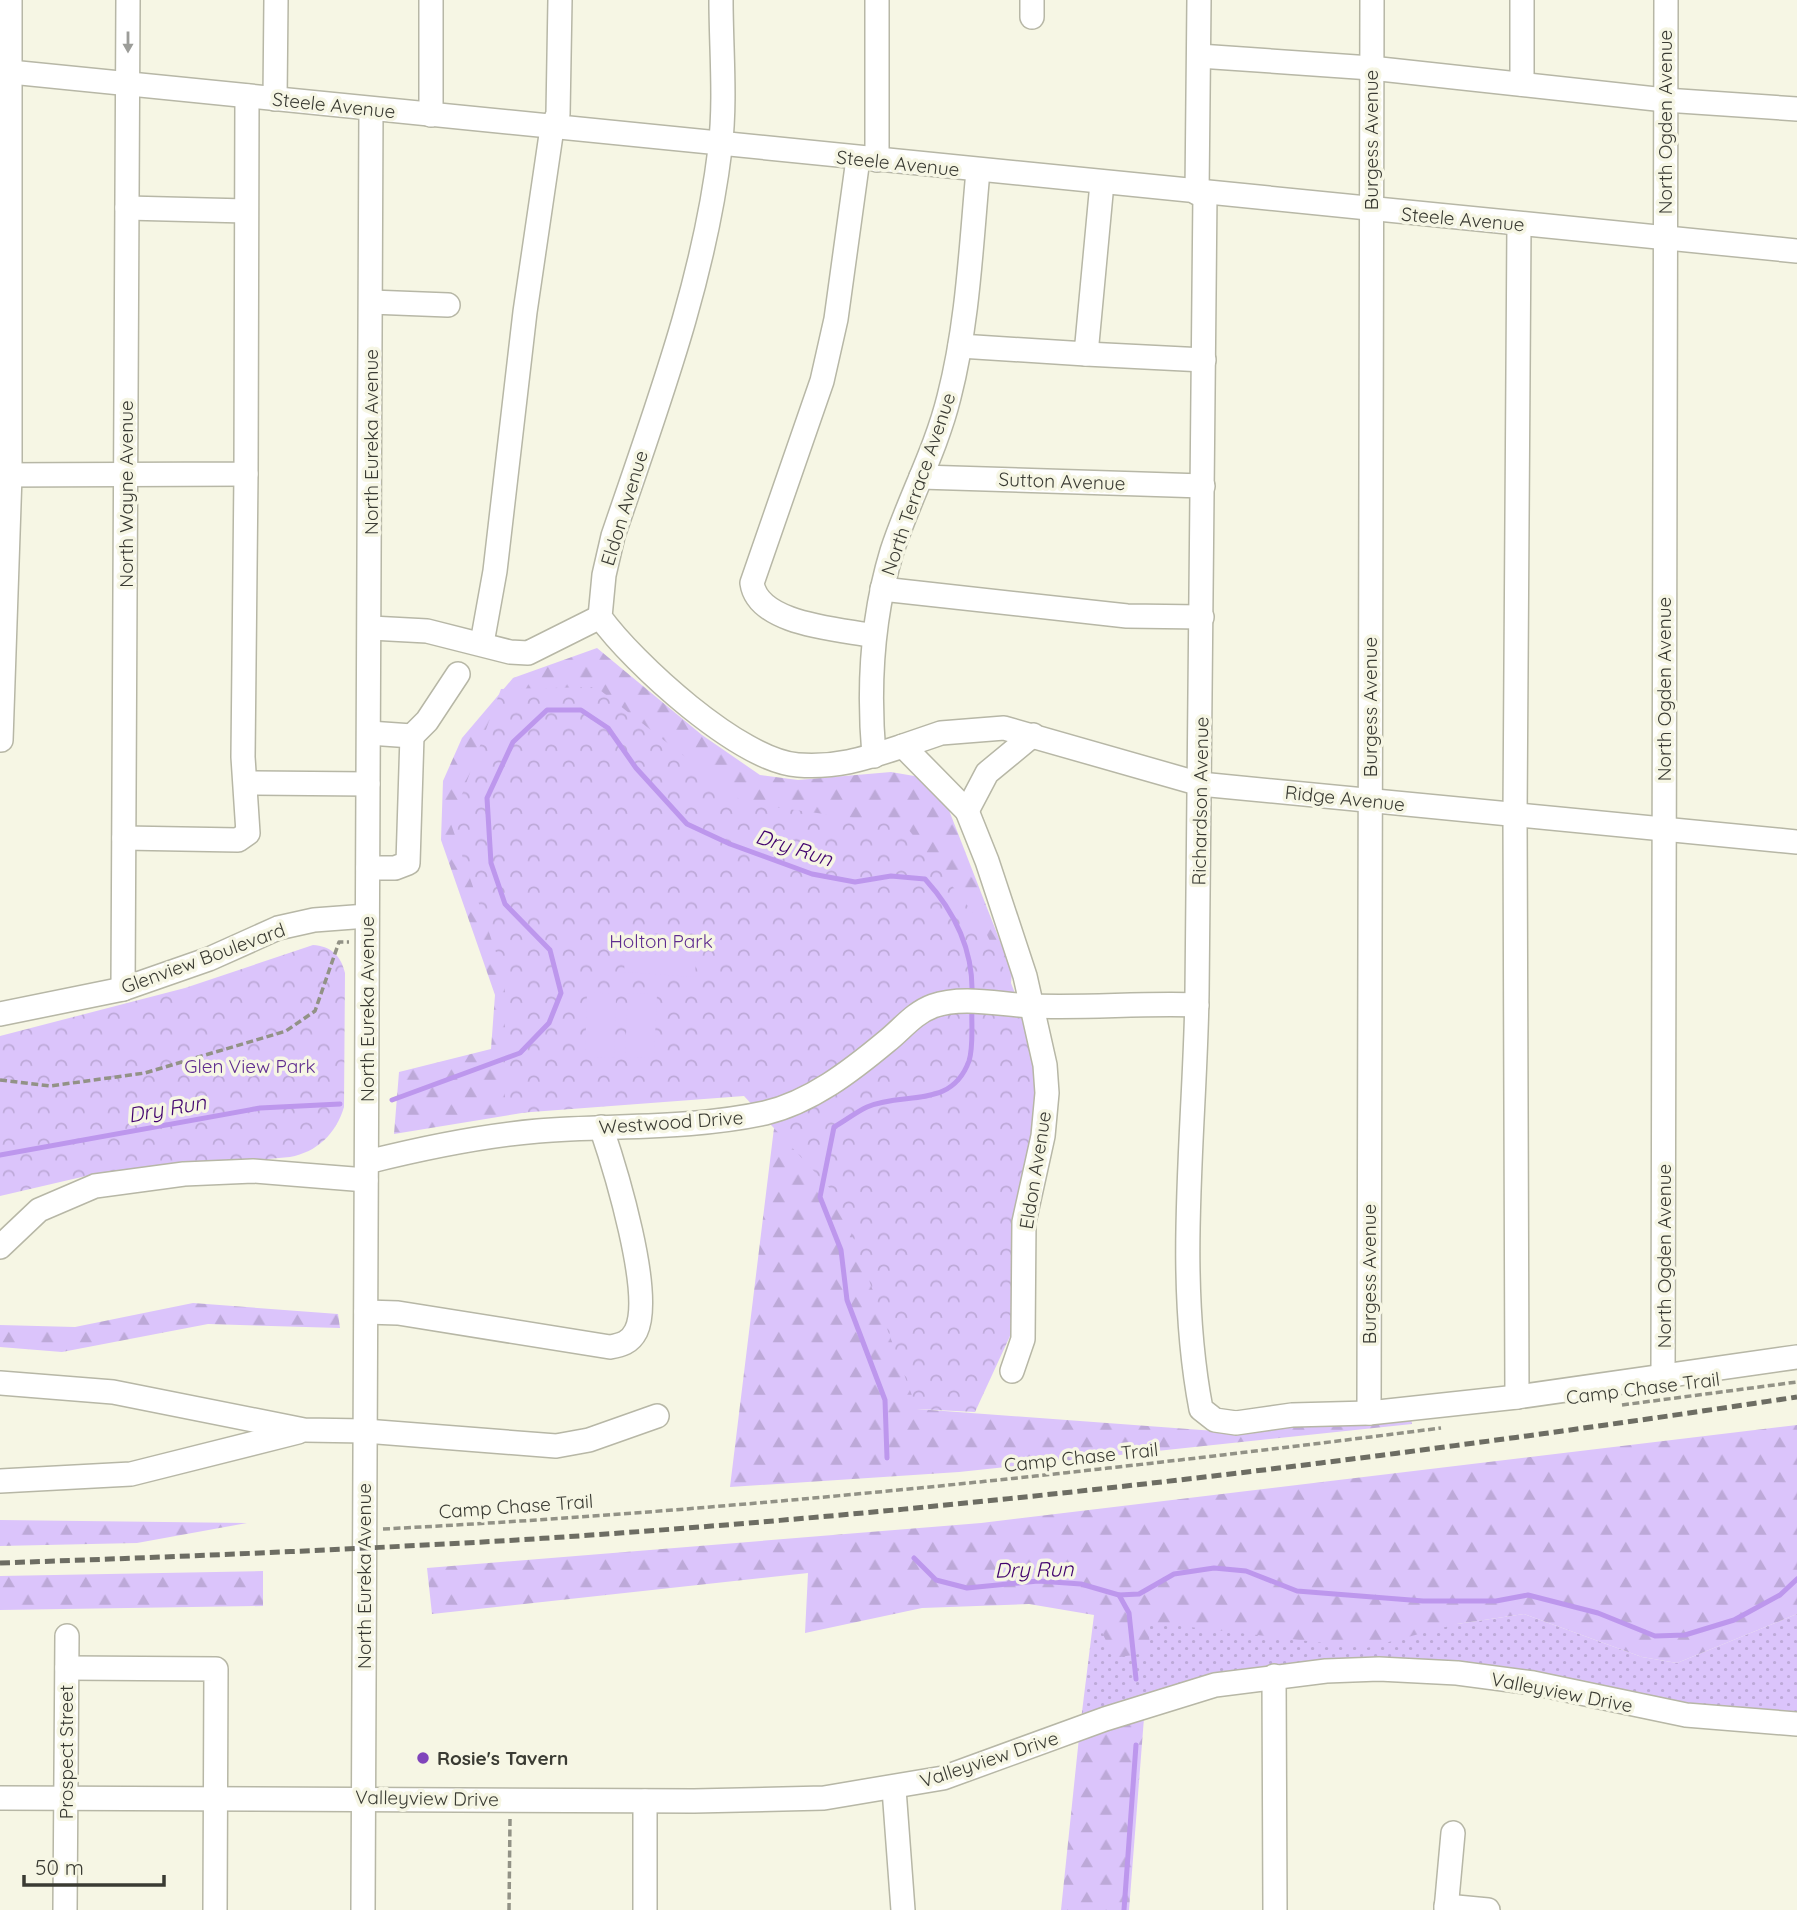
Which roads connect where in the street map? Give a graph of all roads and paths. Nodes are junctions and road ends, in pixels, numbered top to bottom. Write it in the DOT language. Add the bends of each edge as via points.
graph roads {
  1 [pos="10,0"];
  2 [pos="128,0"];
  3 [pos="276,0"];
  4 [pos="431,0"];
  5 [pos="560,0"];
  6 [pos="722,0"];
  7 [pos="877,0"];
  8 [pos="1199,0"];
  9 [pos="1372,0"];
  10 [pos="1522,0"];
  11 [pos="1666,0"];
  12 [pos="1199,56"];
  13 [pos="1371,68"];
  14 [pos="4,71"];
  15 [pos="129,83"];
  16 [pos="1522,84"];
  17 [pos="247,96"];
  18 [pos="275,99"];
  19 [pos="1665,100"];
  20 [pos="371,109"];
  21 [pos="1797,109"];
  22 [pos="430,115"];
  23 [pos="552,128"];
  24 [pos="721,145"];
  25 [pos="867,160"];
  26 [pos="978,171"];
  27 [pos="1102,183"];
  28 [pos="1201,193"];
  29 [pos="127,208"];
  30 [pos="1370,210"];
  31 [pos="246,211"];
  32 [pos="1519,224"];
  33 [pos="1665,238"];
  34 [pos="1797,251"];
  35 [pos="371,302"];
  36 [pos="447,305"];
  37 [pos="960,346"];
  38 [pos="1086,354"];
  39 [pos="1204,359"];
  40 [pos="246,474"];
  41 [pos="5,475"];
  42 [pos="127,476"];
  43 [pos="921,477"];
  44 [pos="1203,486"];
  45 [pos="882,589"];
  46 [pos="600,617"];
  47 [pos="1202,617"];
  48 [pos="371,628"];
  49 [pos="874,636"];
  50 [pos="482,643"];
  51 [pos="458,674"];
  52 [pos="369,733"];
  53 [pos="1033,735"];
  54 [pos="412,736"];
  55 [pos="1,740"];
  56 [pos="903,746"];
  57 [pos="874,756"];
  58 [pos="247,783"];
  59 [pos="368,784"];
  60 [pos="1200,784"];
  61 [pos="1370,801"];
  62 [pos="967,811"];
  63 [pos="1515,815"];
  64 [pos="1664,828"];
  65 [pos="124,838"];
  66 [pos="1797,842"];
  67 [pos="368,868"];
  68 [pos="366,916"];
  69 [pos="366,941"];
  70 [pos="123,989"];
  71 [pos="1033,1006"];
  72 [pos="1197,1006"];
  73 [pos="0,1014"];
  74 [pos="0,1080"];
  75 [pos="601,1127"];
  76 [pos="366,1171"];
  77 [pos="0,1247"];
  78 [pos="366,1312"];
  79 [pos="1797,1357"];
  80 [pos="1012,1371"];
  81 [pos="1663,1377"];
  82 [pos="1797,1382"];
  83 [pos="0,1383"];
  84 [pos="1517,1397"];
  85 [pos="1618,1405"];
  86 [pos="1369,1413"];
  87 [pos="657,1416"];
  88 [pos="1453,1426"];
  89 [pos="304,1430"];
  90 [pos="365,1430"];
  91 [pos="0,1481"];
  92 [pos="364,1530"];
  93 [pos="67,1636"];
  94 [pos="67,1668"];
  95 [pos="1274,1676"];
  96 [pos="1797,1724"];
  97 [pos="894,1788"];
  98 [pos="0,1798"];
  99 [pos="66,1798"];
  100 [pos="215,1798"];
  101 [pos="363,1798"];
  102 [pos="510,1799"];
  103 [pos="645,1801"];
  104 [pos="1453,1833"];
  105 [pos="1446,1908"];
  106 [pos="65,1910"];
  107 [pos="215,1910"];
  108 [pos="363,1910"];
  109 [pos="509,1910"];
  110 [pos="645,1910"];
  111 [pos="903,1910"];
  112 [pos="1275,1910"];
  113 [pos="1488,1910"];
  1 -- 14 [label="street"];
  2 -- 15 [label="street, North Wayne Avenue, one-way"];
  3 -- 18 [label="street"];
  4 -- 22 [label="street"];
  5 -- 23 [label="street" via="559,99"];
  6 -- 24 [label="street, Eldon Avenue"];
  7 -- 25 [label="street"];
  8 -- 12 [label="street, Richardson Avenue"];
  9 -- 13 [label="street, Burgess Avenue"];
  10 -- 16 [label="street"];
  11 -- 19 [label="street, North Ogden Avenue"];
  12 -- 13 [label="street"];
  12 -- 28 [label="street, Richardson Avenue"];
  13 -- 16 [label="street"];
  13 -- 30 [label="street, Burgess Avenue"];
  14 -- 15 [label="street, Steele Avenue"];
  14 -- 41 [label="street"];
  15 -- 17 [label="street, Steele Avenue"];
  15 -- 29 [label="street, North Wayne Avenue"];
  16 -- 19 [label="street"];
  17 -- 18 [label="street, Steele Avenue"];
  17 -- 31 [label="street"];
  18 -- 20 [label="street, Steele Avenue"];
  19 -- 21 [label="street"];
  19 -- 33 [label="street, North Ogden Avenue"];
  20 -- 22 [label="street, Steele Avenue"];
  20 -- 35 [label="street, North Eureka Avenue"];
  22 -- 23 [label="street, Steele Avenue"];
  23 -- 24 [label="street, Steele Avenue"];
  23 -- 50 [label="street"];
  24 -- 25 [label="street, Steele Avenue"];
  24 -- 46 [label="street, Eldon Avenue" via="689,309 613,536"];
  25 -- 26 [label="street, Steele Avenue"];
  25 -- 49 [label="street" via="822,381 751,583 753,596 772,613"];
  26 -- 27 [label="street, Steele Avenue"];
  26 -- 37 [label="street, North Terrace Avenue"];
  27 -- 28 [label="street, Steele Avenue"];
  27 -- 38 [label="street"];
  28 -- 30 [label="street, Steele Avenue"];
  28 -- 39 [label="street, Richardson Avenue"];
  29 -- 31 [label="street"];
  29 -- 42 [label="street, North Wayne Avenue"];
  30 -- 32 [label="street, Steele Avenue"];
  30 -- 61 [label="street, Burgess Avenue"];
  31 -- 40 [label="street"];
  32 -- 33 [label="street, Steele Avenue"];
  32 -- 63 [label="street"];
  33 -- 34 [label="street, Steele Avenue"];
  33 -- 64 [label="street, North Ogden Avenue"];
  35 -- 36 [label="street"];
  35 -- 48 [label="street, North Eureka Avenue"];
  37 -- 38 [label="street"];
  37 -- 43 [label="street, North Terrace Avenue" via="940,428"];
  38 -- 39 [label="street"];
  39 -- 44 [label="street, Richardson Avenue"];
  40 -- 42 [label="street"];
  40 -- 58 [label="street" via="243,757"];
  41 -- 42 [label="street"];
  41 -- 55 [label="street"];
  42 -- 65 [label="street, North Wayne Avenue"];
  43 -- 44 [label="street, Sutton Avenue"];
  43 -- 45 [label="street, North Terrace Avenue"];
  44 -- 47 [label="street, Richardson Avenue"];
  45 -- 47 [label="street" via="1127,616"];
  45 -- 49 [label="street, North Terrace Avenue"];
  46 -- 50 [label="street" via="528,653"];
  46 -- 57 [label="street" via="650,674 747,748 797,765 850,764"];
  47 -- 60 [label="street, Richardson Avenue"];
  48 -- 50 [label="street" via="427,631"];
  48 -- 52 [label="street, North Eureka Avenue"];
  49 -- 57 [label="street, North Terrace Avenue"];
  51 -- 54 [label="street" via="428,721"];
  52 -- 54 [label="street"];
  52 -- 59 [label="street, North Eureka Avenue"];
  53 -- 56 [label="street, Ridge Avenue" via="1004,728 972,728"];
  53 -- 60 [label="street, Ridge Avenue"];
  53 -- 62 [label="street" via="987,773"];
  54 -- 67 [label="street" via="408,863"];
  56 -- 57 [label="street"];
  56 -- 62 [label="street, Eldon Avenue"];
  58 -- 59 [label="street"];
  58 -- 65 [label="street" via="248,833 238,840"];
  59 -- 67 [label="street, North Eureka Avenue"];
  60 -- 61 [label="street, Ridge Avenue"];
  60 -- 72 [label="street, Richardson Avenue"];
  61 -- 63 [label="street, Ridge Avenue"];
  61 -- 86 [label="street, Burgess Avenue"];
  62 -- 71 [label="street, Eldon Avenue"];
  63 -- 64 [label="street, Ridge Avenue"];
  63 -- 84 [label="street"];
  64 -- 66 [label="street, Ridge Avenue"];
  64 -- 81 [label="street, North Ogden Avenue"];
  65 -- 70 [label="street, North Wayne Avenue"];
  67 -- 68 [label="street, North Eureka Avenue"];
  68 -- 69 [label="street, North Eureka Avenue"];
  68 -- 70 [label="street, Glenview Boulevard" via="278,928 209,960"];
  69 -- 74 [label="path" via="339,942 315,1011 286,1031 145,1073 50,1086"];
  69 -- 76 [label="street, North Eureka Avenue"];
  70 -- 73 [label="street, Glenview Boulevard"];
  71 -- 72 [label="street, Westwood Drive"];
  71 -- 75 [label="street, Westwood Drive" via="933,1006 813,1096 777,1110 738,1119"];
  71 -- 80 [label="street, Eldon Avenue" via="1047,1093 1043,1136 1024,1222 1023,1339"];
  72 -- 86 [label="street, Richardson Avenue" via="1190,1338 1201,1409 1215,1420 1236,1423 1292,1415"];
  75 -- 76 [label="street, Westwood Drive" via="440,1144"];
  75 -- 78 [label="street" via="616,1170 636,1263 640,1314 636,1331 626,1343 610,1347 398,1313"];
  76 -- 77 [label="street, Westwood Drive" via="184,1174 95,1186 39,1210"];
  76 -- 78 [label="street, North Eureka Avenue"];
  78 -- 90 [label="street, North Eureka Avenue"];
  79 -- 81 [label="street"];
  81 -- 84 [label="street"];
  82 -- 85 [label="path, Camp Chase Trail"];
  83 -- 89 [label="street" via="113,1392"];
  84 -- 86 [label="street"];
  87 -- 90 [label="street" via="589,1440 556,1446"];
  88 -- 92 [label="path, Camp Chase Trail" via="1190,1460 858,1493"];
  89 -- 90 [label="street"];
  89 -- 91 [label="street" via="131,1474"];
  90 -- 92 [label="street, North Eureka Avenue"];
  92 -- 101 [label="street, North Eureka Avenue"];
  93 -- 94 [label="street, Prospect Street"];
  94 -- 99 [label="street, Prospect Street"];
  94 -- 100 [label="street" via="216,1669"];
  95 -- 96 [label="street, Valleyview Drive" via="1379,1669 1457,1673 1533,1683 1685,1715"];
  95 -- 97 [label="street, Valleyview Drive" via="1215,1685 1145,1705 978,1767"];
  95 -- 112 [label="street"];
  97 -- 103 [label="street, Valleyview Drive" via="824,1798"];
  97 -- 111 [label="street"];
  98 -- 99 [label="street, Valleyview Drive"];
  99 -- 100 [label="street, Valleyview Drive"];
  99 -- 106 [label="street, Prospect Street"];
  100 -- 101 [label="street, Valleyview Drive"];
  100 -- 107 [label="street"];
  101 -- 102 [label="street, Valleyview Drive"];
  101 -- 108 [label="street, North Eureka Avenue"];
  102 -- 103 [label="street, Valleyview Drive"];
  102 -- 109 [label="path"];
  103 -- 110 [label="street"];
  104 -- 105 [label="street"];
  105 -- 113 [label="street"];
}
